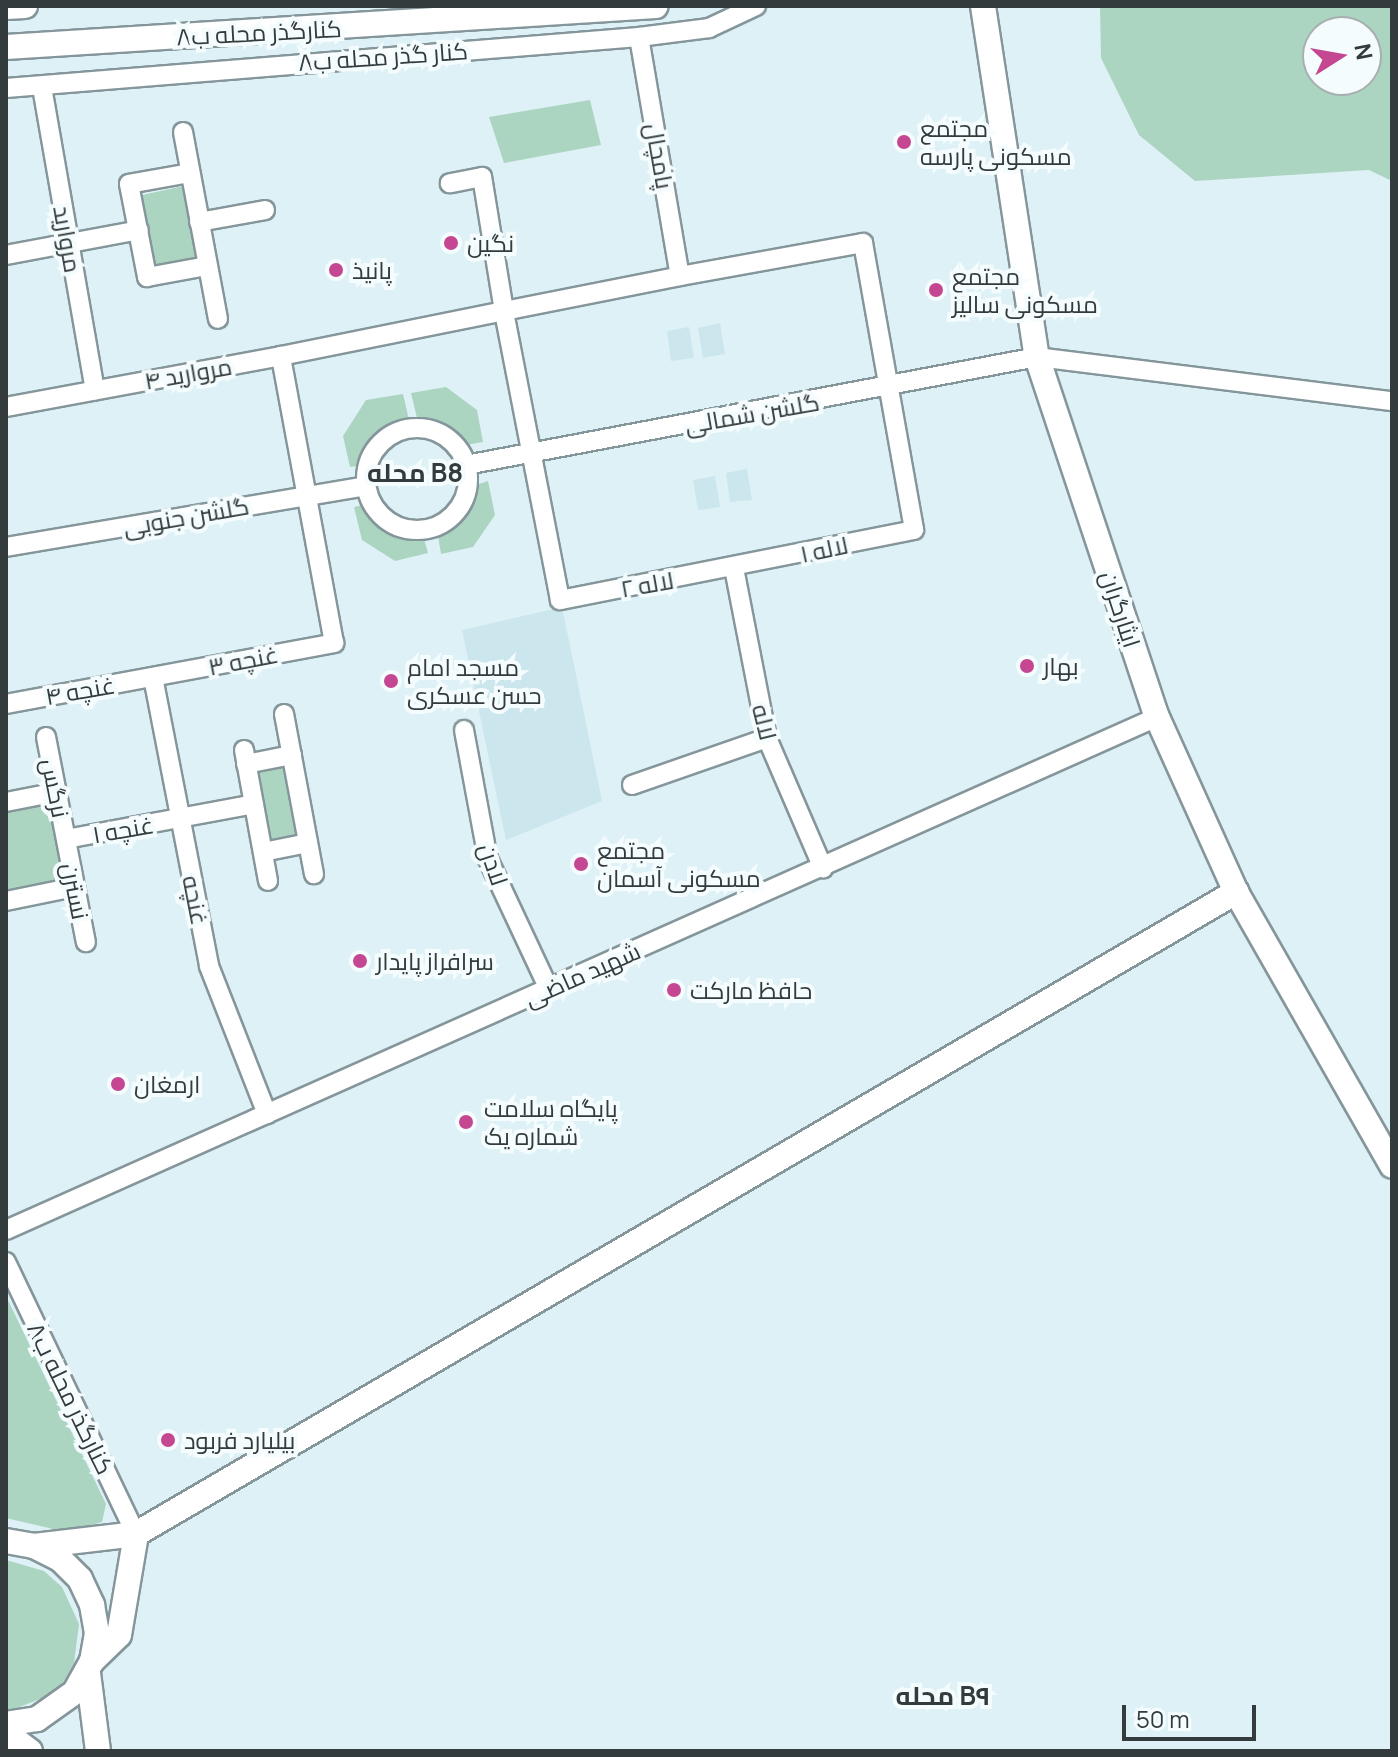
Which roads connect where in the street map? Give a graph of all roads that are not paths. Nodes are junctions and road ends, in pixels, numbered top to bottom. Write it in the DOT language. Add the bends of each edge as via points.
graph roads {
  1 [pos="25,6"];
  2 [pos="656,6"];
  3 [pos="756,6"];
  4 [pos="983,6"];
  5 [pos="6,7"];
  6 [pos="639,37"];
  7 [pos="6,47"];
  8 [pos="42,87"];
  9 [pos="6,88"];
  10 [pos="183,132"];
  11 [pos="190,173"];
  12 [pos="450,183"];
  13 [pos="265,210"];
  14 [pos="199,222"];
  15 [pos="139,230"];
  16 [pos="68,244"];
  17 [pos="6,255"];
  18 [pos="207,266"];
  19 [pos="680,276"];
  20 [pos="504,311"];
  21 [pos="218,319"];
  22 [pos="281,356"];
  23 [pos="1037,357"];
  24 [pos="890,387"];
  25 [pos="95,390"];
  26 [pos="1392,401"];
  27 [pos="6,407"];
  28 [pos="531,453"];
  29 [pos="466,465"];
  30 [pos="366,486"];
  31 [pos="307,496"];
  32 [pos="6,547"];
  33 [pos="734,568"];
  34 [pos="153,677"];
  35 [pos="6,704"];
  36 [pos="284,714"];
  37 [pos="1157,717"];
  38 [pos="464,730"];
  39 [pos="46,737"];
  40 [pos="767,738"];
  41 [pos="292,755"];
  42 [pos="632,785"];
  43 [pos="57,792"];
  44 [pos="6,802"];
  45 [pos="254,804"];
  46 [pos="181,818"];
  47 [pos="66,839"];
  48 [pos="308,843"];
  49 [pos="263,852"];
  50 [pos="823,868"];
  51 [pos="314,874"];
  52 [pos="268,881"];
  53 [pos="75,887"];
  54 [pos="1236,892"];
  55 [pos="6,901"];
  56 [pos="86,942"];
  57 [pos="549,989"];
  58 [pos="267,1114"];
  59 [pos="1392,1166"];
  60 [pos="6,1230"];
  61 [pos="6,1262"];
  62 [pos="136,1534"];
  63 [pos="16,1541"];
  64 [pos="90,1667"];
  65 [pos="6,1724"];
  66 [pos="6,1733"];
  67 [pos="30,1751"];
  68 [pos="98,1751"];
  1 -- 5 [label="main road"];
  2 -- 7 [label="main road, کنارگذر محله ب۸"];
  3 -- 6 [label="street, کنار گذر محله ب۸" via="709,28"];
  4 -- 23 [label="main road, ایثارگران"];
  6 -- 8 [label="street, کنار گذر محله ب۸"];
  6 -- 19 [label="street, پامچال"];
  8 -- 9 [label="street, کنار گذر محله ب۸"];
  8 -- 16 [label="street, مروارید"];
  10 -- 11 [label="street"];
  11 -- 14 [label="street"];
  11 -- 15 [label="street" via="129,184"];
  12 -- 20 [label="street" via="482,177"];
  13 -- 14 [label="street"];
  14 -- 18 [label="street"];
  15 -- 16 [label="street"];
  15 -- 18 [label="street" via="147,277"];
  16 -- 17 [label="street"];
  16 -- 25 [label="street, مروارید"];
  18 -- 21 [label="street"];
  19 -- 20 [label="street, مروارید ۴"];
  19 -- 24 [label="street, مروارید ۴" via="863,243"];
  20 -- 22 [label="street, مروارید ۴"];
  20 -- 28 [label="street"];
  22 -- 25 [label="street, مروارید ۴"];
  22 -- 31 [label="street"];
  23 -- 24 [label="street, گلشن شمالی"];
  23 -- 26 [label="street, گلشن شمالی"];
  23 -- 37 [label="main road, ایثارگران"];
  24 -- 28 [label="street, گلشن شمالی"];
  24 -- 33 [label="street, لاله ۱" via="914,530"];
  25 -- 27 [label="street, مروارید ۴"];
  28 -- 29 [label="street, گلشن شمالی"];
  28 -- 33 [label="street, لاله ۲" via="560,600"];
  29 -- 30 [label="street" via="448,438 433,430 400,431 374,451"];
  29 -- 30 [label="street" via="468,483 460,507 426,530 393,525 379,514"];
  30 -- 31 [label="street, گلشن جنوبی"];
  31 -- 32 [label="street, گلشن جنوبی"];
  31 -- 34 [label="street, غنچه ۳" via="334,643"];
  33 -- 40 [label="street, لاله"];
  34 -- 35 [label="street, غنچه ۴"];
  34 -- 46 [label="street, غنچه"];
  36 -- 41 [label="street"];
  37 -- 50 [label="street, شهید ماضی"];
  37 -- 54 [label="main road, ایثارگران"];
  38 -- 57 [label="street, لادن" via="488,859"];
  39 -- 43 [label="street, نرگس"];
  40 -- 42 [label="street"];
  40 -- 50 [label="street, لاله"];
  41 -- 45 [label="street" via="245,757"];
  41 -- 48 [label="street"];
  43 -- 44 [label="street"];
  43 -- 47 [label="street, نرگس"];
  45 -- 46 [label="street, غنچه ۱"];
  45 -- 49 [label="street"];
  46 -- 47 [label="street, غنچه ۱"];
  46 -- 58 [label="street, غنچه" via="209,966"];
  47 -- 53 [label="street, نسترن"];
  48 -- 49 [label="street"];
  48 -- 51 [label="street"];
  49 -- 52 [label="street"];
  50 -- 57 [label="street, شهید ماضی"];
  53 -- 55 [label="street"];
  53 -- 56 [label="street, نسترن"];
  54 -- 59 [label="main road, ایثارگران"];
  54 -- 62 [label="main road"];
  57 -- 58 [label="street, شهید ماضی"];
  58 -- 60 [label="street, شهید ماضی"];
  61 -- 62 [label="street, کنارگذر محله ب۸"];
  62 -- 63 [label="main road"];
  62 -- 64 [label="main road" via="119,1635"];
  63 -- 64 [label="main road" via="60,1559 80,1579 95,1619"];
  64 -- 65 [label="main road" via="58,1708 37,1719"];
  64 -- 68 [label="main road"];
  66 -- 67 [label="main road"];
}
